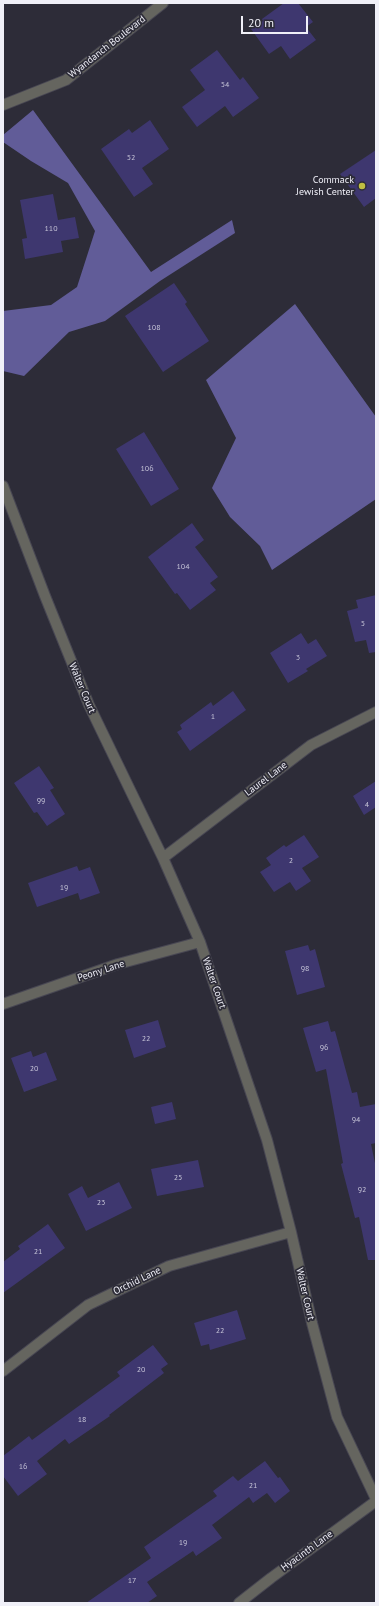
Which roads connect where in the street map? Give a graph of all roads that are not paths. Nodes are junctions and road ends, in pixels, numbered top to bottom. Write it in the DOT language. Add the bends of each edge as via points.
graph roads {
  1 [pos="164,3"];
  2 [pos="3,105"];
  3 [pos="3,486"];
  4 [pos="376,712"];
  5 [pos="163,858"];
  6 [pos="200,942"];
  7 [pos="3,1004"];
  8 [pos="291,1232"];
  9 [pos="3,1371"];
  10 [pos="376,1500"];
  11 [pos="239,1603"];
  1 -- 2 [label="street, Wyandanch Boulevard" via="66,80"];
  3 -- 5 [label="street, Walter Court" via="88,705"];
  4 -- 5 [label="street, Laurel Lane" via="311,745"];
  5 -- 6 [label="street, Walter Court"];
  6 -- 7 [label="street, Peony Lane" via="118,964"];
  6 -- 8 [label="street, Walter Court" via="267,1140"];
  8 -- 9 [label="street, Orchid Lane" via="169,1266 88,1305"];
  8 -- 10 [label="street, Walter Court" via="337,1417"];
  10 -- 11 [label="street, Hyacinth Lane"];
}
